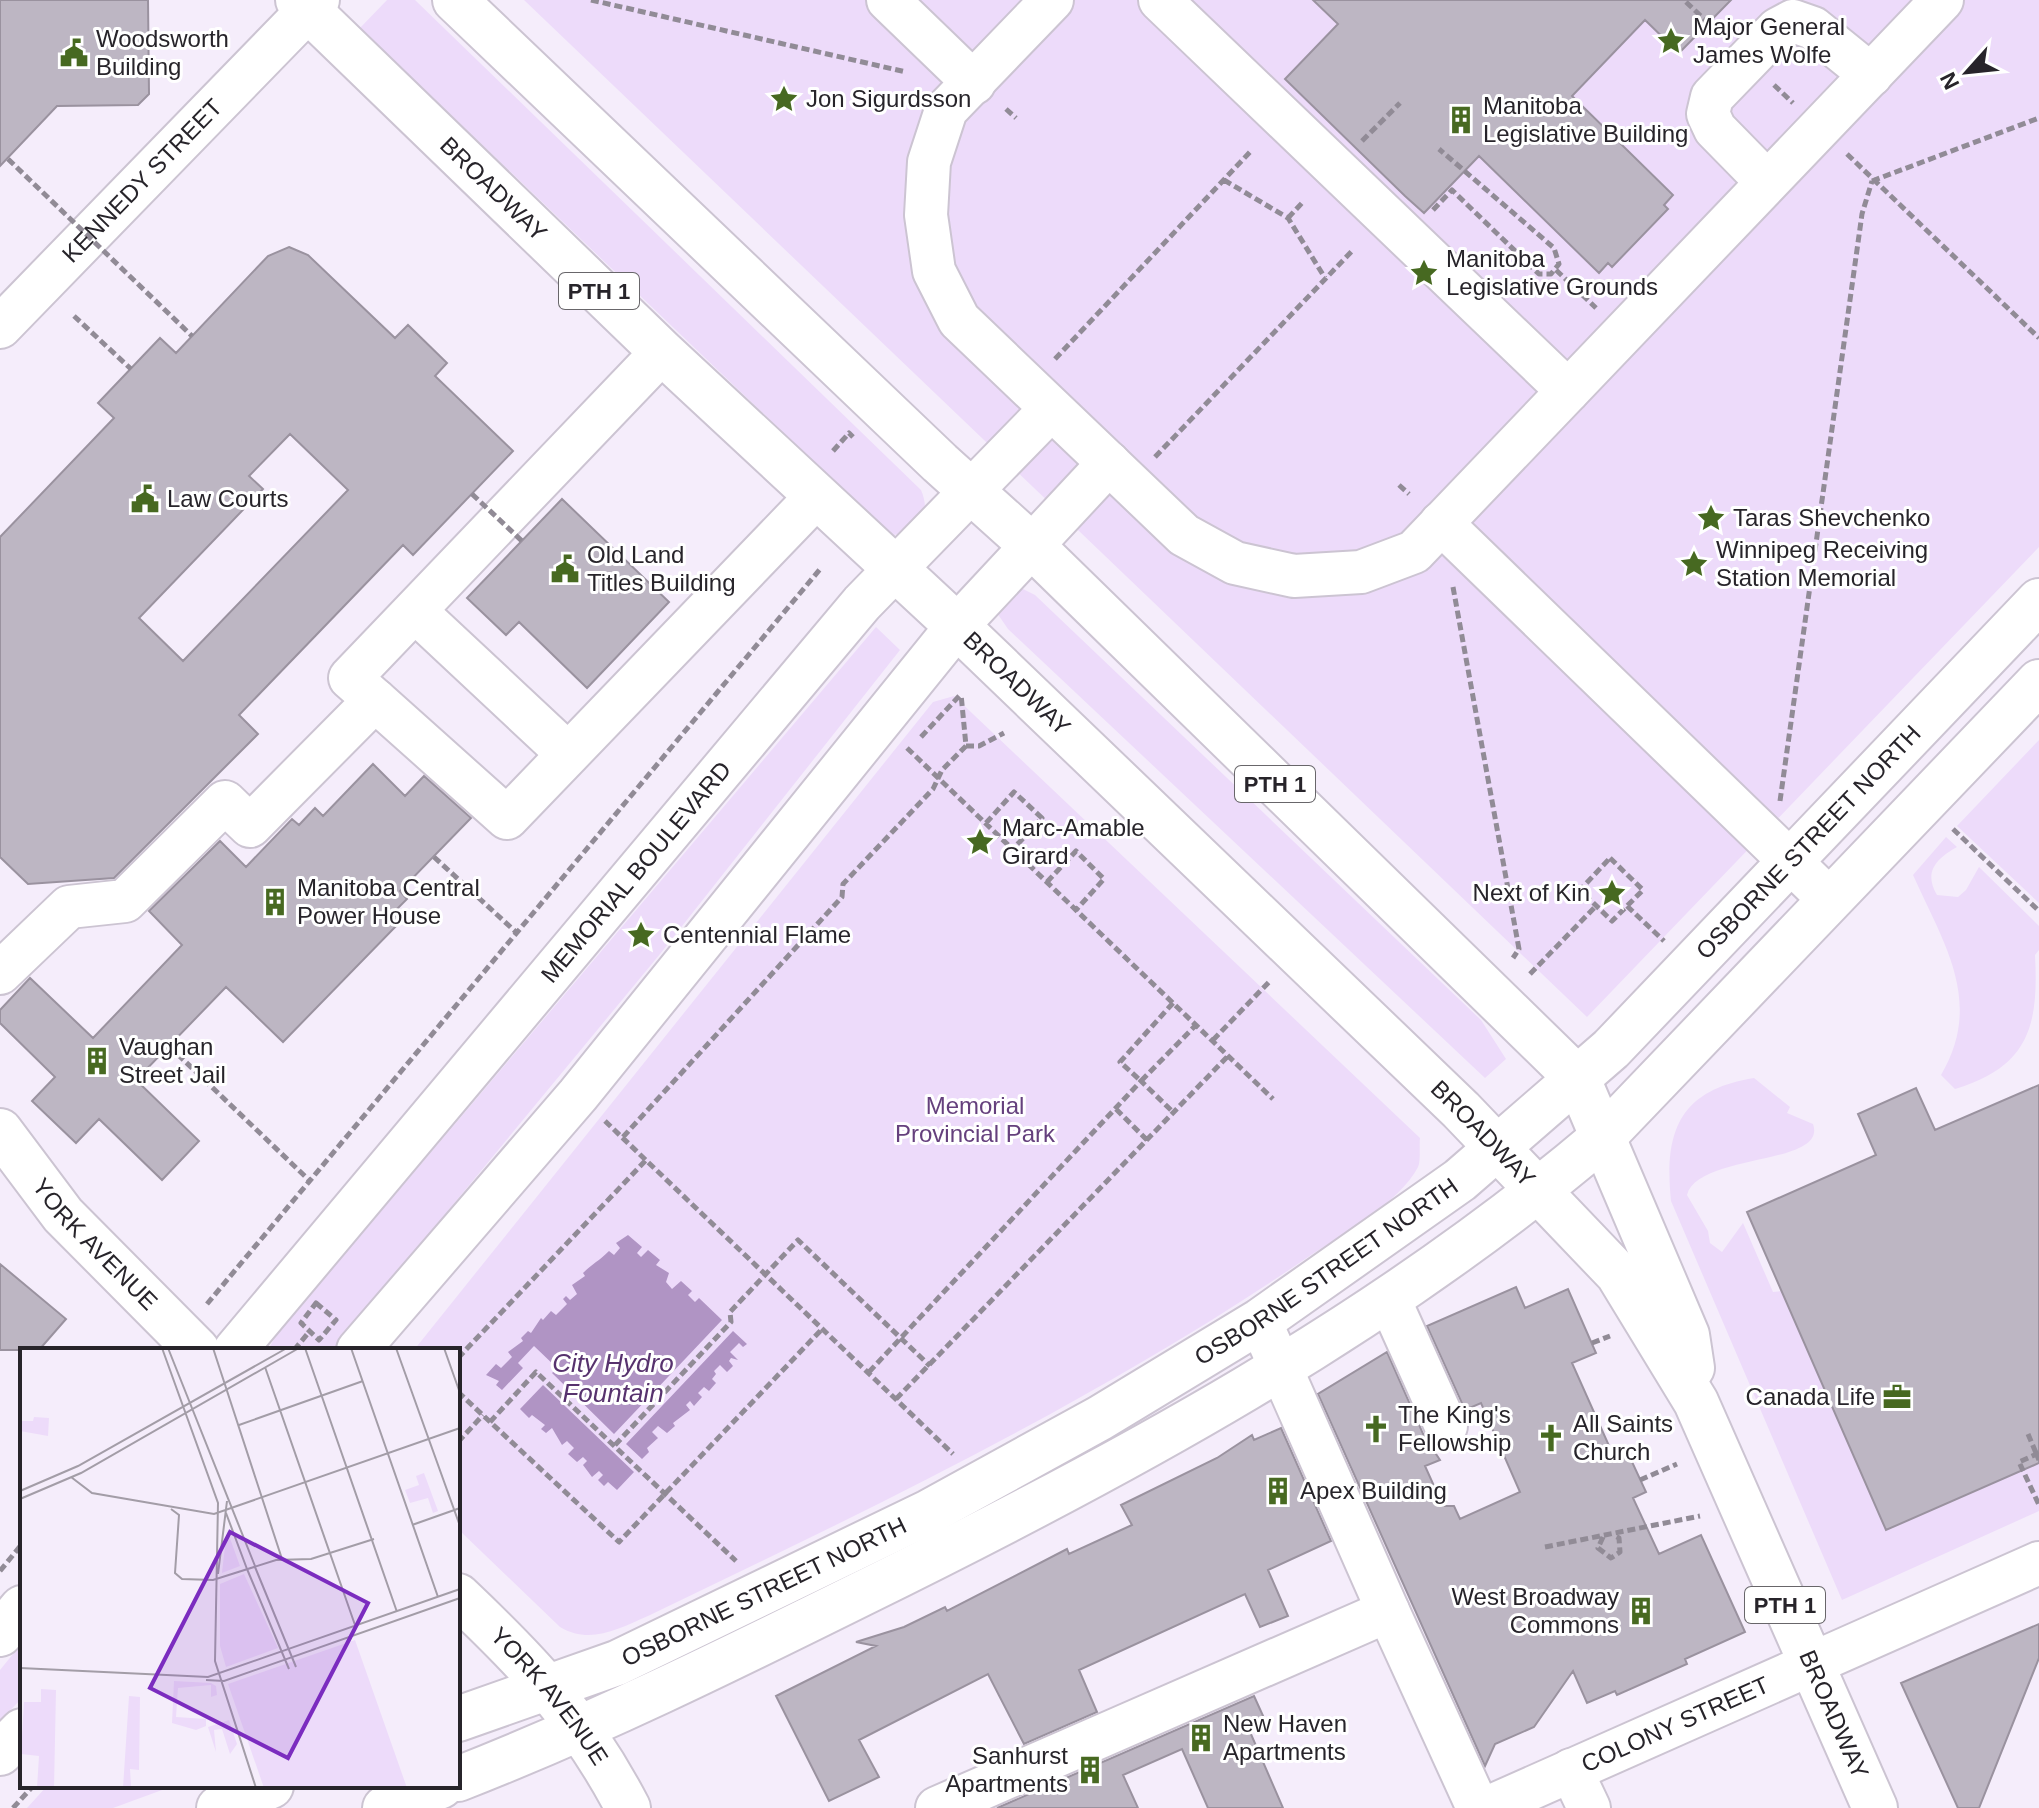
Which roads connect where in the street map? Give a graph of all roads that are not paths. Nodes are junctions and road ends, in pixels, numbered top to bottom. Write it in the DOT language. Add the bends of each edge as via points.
graph roads {
  1 [pos="455,0"];
  2 [pos="888,0"];
  3 [pos="1052,0"];
  4 [pos="1160,0"];
  5 [pos="1942,0"];
  6 [pos="308,3"];
  7 [pos="1871,75"];
  8 [pos="974,83"];
  9 [pos="1767,182"];
  10 [pos="0,327"];
  11 [pos="662,352"];
  12 [pos="1568,391"];
  13 [pos="1051,409"];
  14 [pos="1109,463"];
  15 [pos="970,491"];
  16 [pos="815,498"];
  17 [pos="1441,523"];
  18 [pos="1031,545"];
  19 [pos="894,568"];
  20 [pos="2039,601"];
  21 [pos="415,611"];
  22 [pos="957,626"];
  23 [pos="2039,682"];
  24 [pos="375,700"];
  25 [pos="568,754"];
  26 [pos="1780,851"];
  27 [pos="1830,900"];
  28 [pos="0,973"];
  29 [pos="1578,1079"];
  30 [pos="0,1131"];
  31 [pos="1603,1137"];
  32 [pos="1499,1148"];
  33 [pos="1540,1191"];
  34 [pos="1389,1299"];
  35 [pos="1260,1321"];
  36 [pos="195,1348"];
  37 [pos="237,1348"];
  38 [pos="360,1348"];
  39 [pos="1283,1369"];
  40 [pos="1696,1402"];
  41 [pos="1446,1426"];
  42 [pos="2039,1563"];
  43 [pos="460,1598"];
  44 [pos="20,1610"];
  45 [pos="1388,1611"];
  46 [pos="0,1634"];
  47 [pos="1811,1665"];
  48 [pos="550,1687"];
  49 [pos="460,1718"];
  50 [pos="581,1728"];
  51 [pos="20,1733"];
  52 [pos="0,1753"];
  53 [pos="1571,1770"];
  54 [pos="460,1778"];
  55 [pos="266,1788"];
  56 [pos="436,1788"];
  57 [pos="219,1808"];
  58 [pos="385,1808"];
  59 [pos="628,1808"];
  60 [pos="937,1808"];
  61 [pos="1478,1808"];
  62 [pos="1487,1808"];
  63 [pos="1589,1808"];
  64 [pos="1875,1808"];
  1 -- 15 [label="main road, BROADWAY / PTH 1"];
  2 -- 8 [label="street"];
  3 -- 8 [label="street"];
  4 -- 12 [label="street"];
  5 -- 7 [label="street"];
  6 -- 10 [label="street, KENNEDY STREET"];
  6 -- 11 [label="main road, BROADWAY / PTH 1"];
  7 -- 9 [label="street"];
  7 -- 9 [label="street" via="1813,28 1793,21 1778,29 1712,97 1708,114 1715,129"];
  8 -- 13 [label="street" via="946,110 929,162 926,215 934,271 959,320"];
  9 -- 12 [label="street"];
  11 -- 16 [label="main road, BROADWAY / PTH 1"];
  11 -- 21 [label="street"];
  12 -- 17 [label="street"];
  13 -- 14 [label="street"];
  13 -- 15 [label="street, MEMORIAL BOULEVARD"];
  14 -- 17 [label="street" via="1184,535 1235,563 1294,576 1361,572 1414,552"];
  14 -- 18 [label="street"];
  15 -- 18 [label="main road, BROADWAY / PTH 1"];
  15 -- 19 [label="street, MEMORIAL BOULEVARD"];
  16 -- 19 [label="main road, BROADWAY / PTH 1"];
  16 -- 25 [label="street"];
  17 -- 26 [label="street"];
  18 -- 22 [label="street"];
  18 -- 29 [label="main road, BROADWAY / PTH 1"];
  19 -- 22 [label="main road, BROADWAY / PTH 1"];
  19 -- 37 [label="street, MEMORIAL BOULEVARD"];
  20 -- 26 [label="main road, OSBORNE STREET NORTH"];
  21 -- 24 [label="street" via="350,678"];
  21 -- 25 [label="street"];
  22 -- 32 [label="main road, BROADWAY / PTH 1"];
  22 -- 38 [label="street" via="578,1095"];
  23 -- 27 [label="main road, OSBORNE STREET NORTH"];
  24 -- 25 [label="street" via="507,818"];
  24 -- 28 [label="street" via="250,826 225,802 125,901 69,907"];
  26 -- 27 [label="street"];
  26 -- 29 [label="main road, OSBORNE STREET NORTH" via="1611,1049"];
  27 -- 31 [label="main road, OSBORNE STREET NORTH"];
  29 -- 31 [label="main road, BROADWAY / PTH 1"];
  29 -- 32 [label="main road, OSBORNE STREET NORTH"];
  30 -- 36 [label="main road, YORK AVENUE" via="63,1215"];
  31 -- 33 [label="main road, OSBORNE STREET NORTH"];
  31 -- 40 [label="main road, BROADWAY / PTH 1" via="1687,1335"];
  32 -- 33 [label="main road, BROADWAY / PTH 1"];
  32 -- 35 [label="main road, OSBORNE STREET NORTH"];
  33 -- 34 [label="main road, OSBORNE STREET NORTH"];
  33 -- 40 [label="main road, BROADWAY / PTH 1" via="1618,1274"];
  34 -- 39 [label="main road, OSBORNE STREET NORTH"];
  34 -- 41 [label="street"];
  35 -- 39 [label="street"];
  35 -- 48 [label="main road, OSBORNE STREET NORTH" via="1100,1418 929,1512 617,1663"];
  39 -- 45 [label="street"];
  39 -- 50 [label="main road, OSBORNE STREET NORTH" via="928,1561"];
  40 -- 47 [label="main road, BROADWAY / PTH 1"];
  42 -- 47 [label="street, COLONY STREET"];
  43 -- 48 [label="main road, YORK AVENUE"];
  44 -- 46 [label="main road"];
  45 -- 60 [label="street"];
  45 -- 61 [label="street"];
  47 -- 53 [label="street, COLONY STREET"];
  47 -- 64 [label="main road, BROADWAY / PTH 1"];
  48 -- 49 [label="main road, OSBORNE STREET NORTH"];
  48 -- 50 [label="main road, YORK AVENUE"];
  50 -- 54 [label="main road, OSBORNE STREET NORTH"];
  50 -- 59 [label="main road, YORK AVENUE"];
  51 -- 52 [label="main road"];
  53 -- 62 [label="street, COLONY STREET"];
  53 -- 63 [label="street"];
  55 -- 57 [label="main road"];
  56 -- 58 [label="main road"];
}
